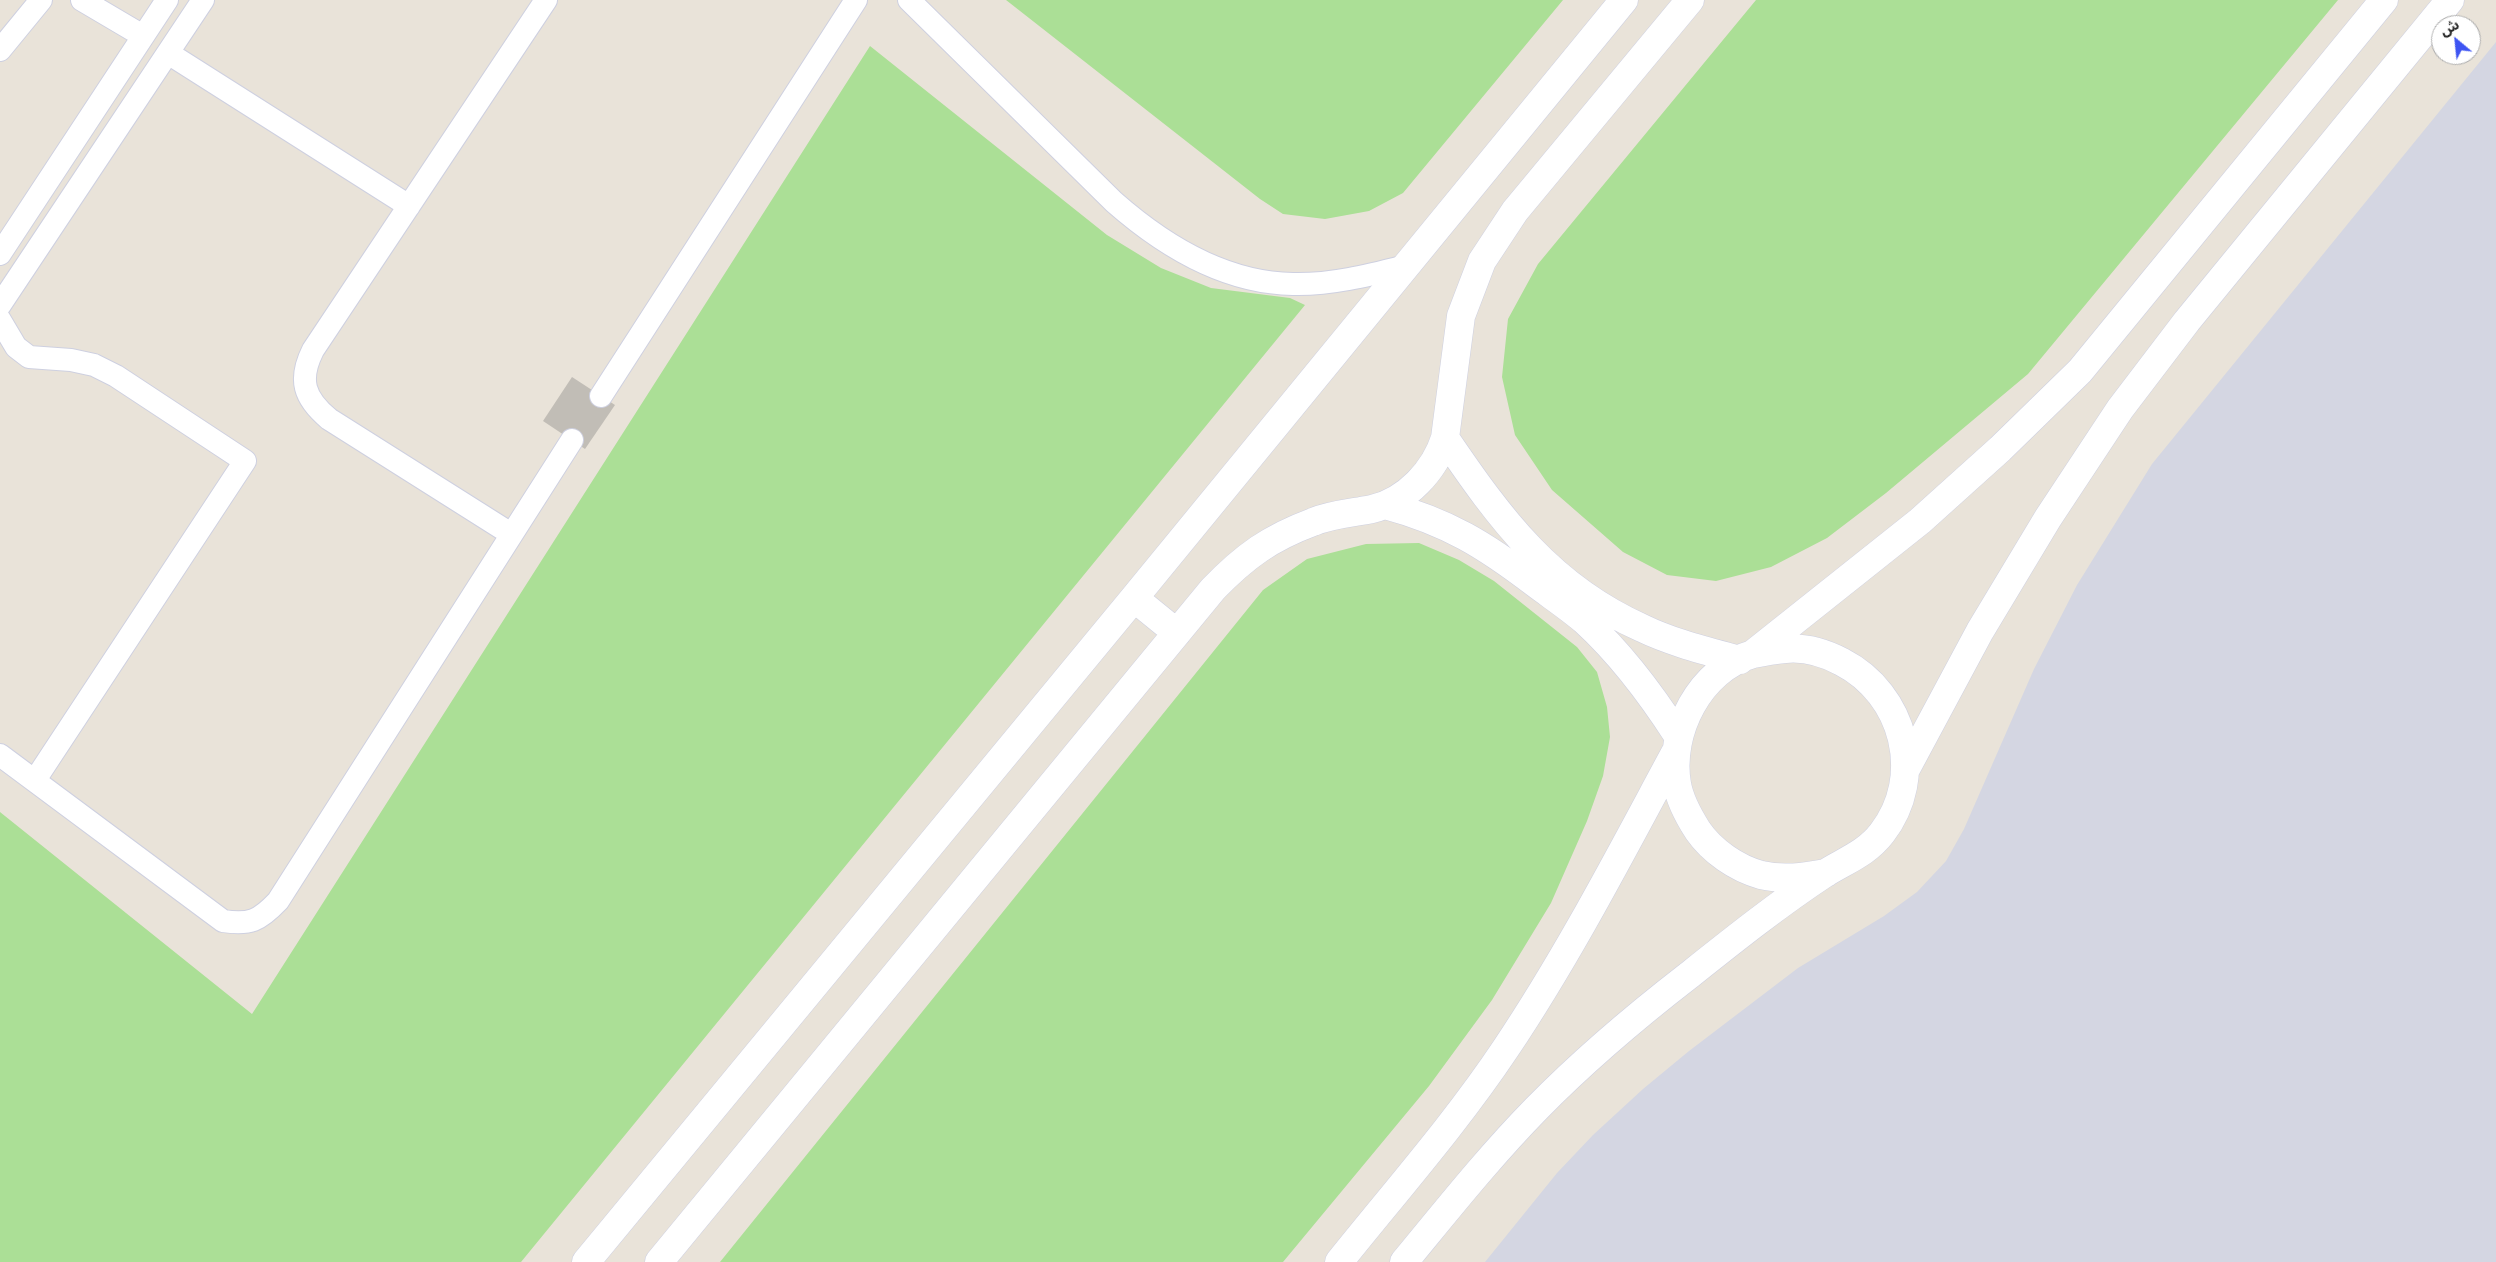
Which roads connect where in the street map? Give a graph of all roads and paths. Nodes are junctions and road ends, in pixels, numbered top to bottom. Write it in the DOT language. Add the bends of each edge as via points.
graph roads {
  1 [pos="41,0"];
  2 [pos="82,0"];
  3 [pos="166,0"];
  4 [pos="203,0"];
  5 [pos="546,0"];
  6 [pos="856,0"];
  7 [pos="909,0"];
  8 [pos="1624,0"];
  9 [pos="1690,0"];
  10 [pos="2384,0"];
  11 [pos="2450,0"];
  12 [pos="143,36"];
  13 [pos="0,50"];
  14 [pos="168,53"];
  15 [pos="49,180"];
  16 [pos="73,195"];
  17 [pos="409,206"];
  18 [pos="0,254"];
  19 [pos="1406,266"];
  20 [pos="0,305"];
  21 [pos="0,320"];
  22 [pos="600,396"];
  23 [pos="1445,438"];
  24 [pos="572,440"];
  25 [pos="1385,505"];
  26 [pos="511,534"];
  27 [pos="1134,598"];
  28 [pos="1177,633"];
  29 [pos="1746,657"];
  30 [pos="1677,744"];
  31 [pos="0,755"];
  32 [pos="1906,769"];
  33 [pos="35,780"];
  34 [pos="1826,873"];
  35 [pos="586,1262"];
  36 [pos="659,1262"];
  37 [pos="1339,1262"];
  38 [pos="1404,1262"];
  1 -- 13 [label="lane"];
  2 -- 12 [label="lane"];
  3 -- 12 [label="lane"];
  4 -- 14 [label="lane"];
  5 -- 17 [label="lane"];
  6 -- 22 [label="lane"];
  7 -- 19 [label="lane" via="1114,202 1144,228 1182,252 1236,276 1294,284 1336,281"];
  8 -- 19 [label="main road"];
  9 -- 23 [label="main road" via="1515,211 1482,261 1461,316"];
  10 -- 29 [label="main road" via="2080,371 1920,521"];
  11 -- 32 [label="main road" via="2187,321 2120,408 1980,630"];
  12 -- 15 [label="lane"];
  14 -- 16 [label="lane"];
  14 -- 17 [label="lane"];
  15 -- 16 [label="lane"];
  15 -- 18 [label="lane"];
  16 -- 20 [label="lane"];
  17 -- 26 [label="lane" via="313,350 306,364 305,386 313,405 329,419"];
  19 -- 27 [label="main road"];
  21 -- 33 [label="lane" via="16,346 29,356 94,365 116,376 245,461"];
  23 -- 25 [label="main road" via="1430,471"];
  23 -- 29 [label="main road" via="1489,503 1530,549 1593,602 1641,628 1678,643"];
  24 -- 26 [label="lane"];
  25 -- 28 [label="main road" via="1315,521 1264,546 1241,561"];
  25 -- 30 [label="main road" via="1449,526 1478,542 1584,620 1636,674"];
  26 -- 33 [label="lane" via="278,901 264,916 244,924 223,921"];
  27 -- 28 [label="main road"];
  27 -- 35 [label="main road"];
  28 -- 36 [label="main road"];
  29 -- 30 [label="main road" via="1718,674 1701,692 1687,713"];
  29 -- 32 [label="main road" via="1790,648 1827,654 1860,671 1886,698 1901,732"];
  30 -- 34 [label="main road" via="1677,784 1688,815 1706,842 1731,862 1761,875 1793,878"];
  30 -- 37 [label="main road" via="1571,946 1505,1049 1432,1147"];
  31 -- 33 [label="lane"];
  32 -- 34 [label="main road" via="1899,803 1882,833 1857,857"];
  34 -- 38 [label="main road" via="1689,974 1603,1045 1536,1109 1469,1182"];
}
